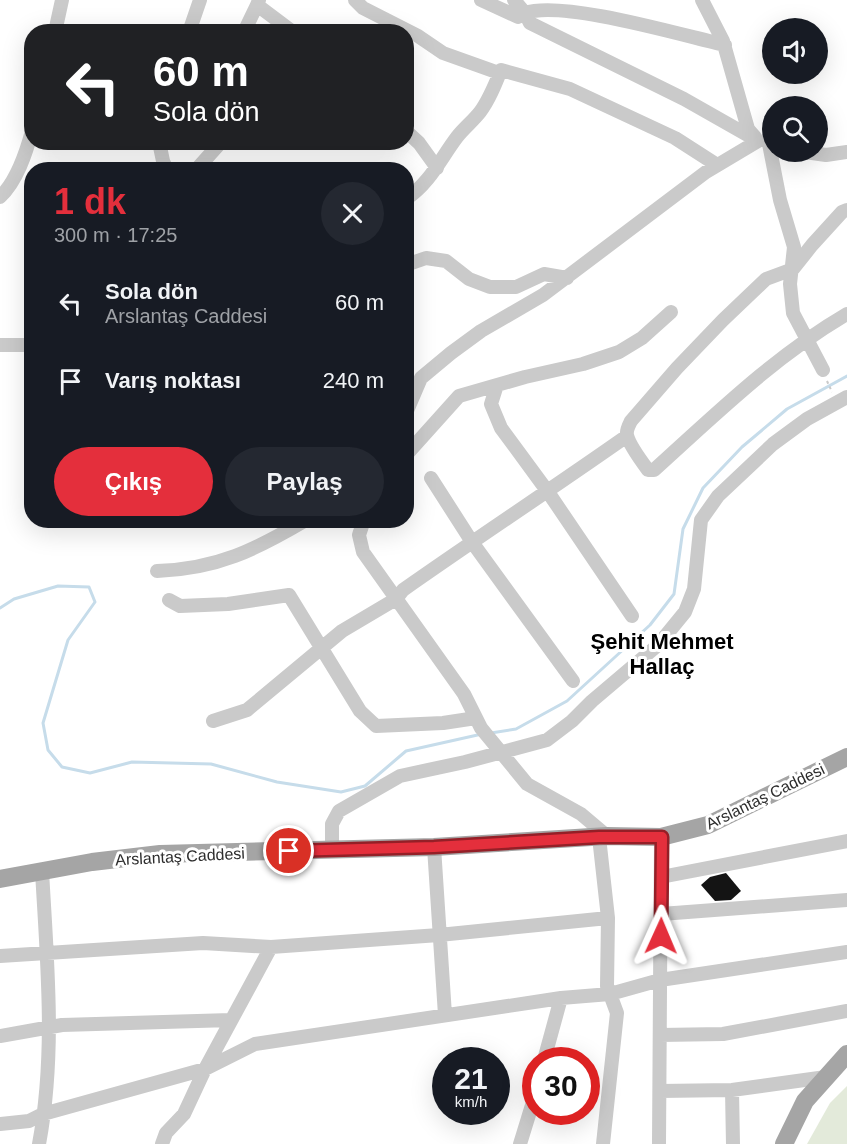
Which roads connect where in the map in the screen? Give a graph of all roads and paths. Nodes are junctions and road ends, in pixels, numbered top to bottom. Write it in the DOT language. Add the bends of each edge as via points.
graph roads {
  1 [pos="62,0"];
  2 [pos="200,0"];
  3 [pos="481,0"];
  4 [pos="514,0"];
  5 [pos="702,0"];
  6 [pos="258,2"];
  7 [pos="362,3"];
  8 [pos="525,13"];
  9 [pos="57,24"];
  10 [pos="192,24"];
  11 [pos="248,24"];
  12 [pos="284,24"];
  13 [pos="398,24"];
  14 [pos="414,34"];
  15 [pos="725,45"];
  16 [pos="499,74"];
  17 [pos="414,138"];
  18 [pos="762,141"];
  19 [pos="762,142"];
  20 [pos="762,146"];
  21 [pos="27,150"];
  22 [pos="214,150"];
  23 [pos="847,152"];
  24 [pos="828,154"];
  25 [pos="203,162"];
  26 [pos="770,162"];
  27 [pos="717,165"];
  28 [pos="437,168"];
  29 [pos="414,194"];
  30 [pos="0,197"];
  31 [pos="847,210"];
  32 [pos="414,262"];
  33 [pos="793,269"];
  34 [pos="567,278"];
  35 [pos="671,312"];
  36 [pos="847,314"];
  37 [pos="808,339"];
  38 [pos="0,345"];
  39 [pos="24,345"];
  40 [pos="823,370"];
  41 [pos="497,385"];
  42 [pos="414,394"];
  43 [pos="847,397"];
  44 [pos="627,436"];
  45 [pos="414,446"];
  46 [pos="431,478"];
  47 [pos="548,492"];
  48 [pos="292,528"];
  49 [pos="361,528"];
  50 [pos="472,542"];
  51 [pos="158,571"];
  52 [pos="396,599"];
  53 [pos="169,600"];
  54 [pos="632,616"];
  55 [pos="321,648"];
  56 [pos="573,681"];
  57 [pos="213,721"];
  58 [pos="478,723"];
  59 [pos="499,749"];
  60 [pos="847,757"];
  61 [pos="603,837"];
  62 [pos="662,837"];
  63 [pos="847,841"];
  64 [pos="434,847"];
  65 [pos="332,849"];
  66 [pos="42,871"];
  67 [pos="661,877"];
  68 [pos="0,879"];
  69 [pos="847,900"];
  70 [pos="661,914"];
  71 [pos="608,918"];
  72 [pos="439,934"];
  73 [pos="271,947"];
  74 [pos="46,952"];
  75 [pos="847,952"];
  76 [pos="0,956"];
  77 [pos="660,980"];
  78 [pos="610,994"];
  79 [pos="561,998"];
  80 [pos="847,1011"];
  81 [pos="445,1015"];
  82 [pos="231,1020"];
  83 [pos="50,1028"];
  84 [pos="660,1035"];
  85 [pos="0,1036"];
  86 [pos="548,1047"];
  87 [pos="847,1054"];
  88 [pos="205,1069"];
  89 [pos="826,1077"];
  90 [pos="732,1090"];
  91 [pos="660,1091"];
  92 [pos="43,1114"];
  93 [pos="0,1124"];
  94 [pos="526,1125"];
  95 [pos="39,1144"];
  96 [pos="162,1144"];
  97 [pos="520,1144"];
  98 [pos="603,1144"];
  99 [pos="659,1144"];
  100 [pos="667,1144"];
  101 [pos="733,1144"];
  102 [pos="784,1144"];
  1 -- 9 [label="street"];
  2 -- 10 [label="street"];
  3 -- 8 [label="street" via="518,16"];
  4 -- 8 [label="street"];
  5 -- 15 [label="street"];
  6 -- 11 [label="street"];
  6 -- 12 [label="street"];
  7 -- 13 [label="street"];
  8 -- 15 [label="street" via="536,9 592,15"];
  8 -- 19 [label="street" via="530,23"];
  14 -- 16 [label="street" via="443,53"];
  15 -- 18 [label="street" via="748,129"];
  16 -- 27 [label="street" via="501,70 570,89 675,138"];
  16 -- 28 [label="street" via="480,113 457,136"];
  17 -- 28 [label="street"];
  20 -- 27 [label="street"];
  21 -- 30 [label="street" via="9,190"];
  22 -- 25 [label="street"];
  23 -- 24 [label="street"];
  26 -- 33 [label="street" via="794,247"];
  27 -- 34 [label="street"];
  28 -- 29 [label="street"];
  31 -- 33 [label="street"];
  32 -- 34 [label="street" via="426,258 446,261 469,279 490,287 516,286 544,274"];
  33 -- 37 [label="street" via="793,313"];
  33 -- 44 [label="street" via="766,279 723,320 631,421"];
  34 -- 42 [label="street" via="481,331 421,378"];
  35 -- 41 [label="street" via="619,352"];
  36 -- 37 [label="street"];
  37 -- 40 [label="street"];
  37 -- 44 [label="street" via="764,371 654,470 648,470"];
  38 -- 39 [label="street"];
  41 -- 45 [label="street" via="459,396"];
  41 -- 47 [label="street" via="491,404 501,428"];
  43 -- 59 [label="street" via="772,444 718,496 701,520 694,589 685,612 658,645 546,740"];
  44 -- 47 [label="street"];
  46 -- 50 [label="street"];
  47 -- 50 [label="street"];
  47 -- 54 [label="street"];
  48 -- 51 [label="street" via="231,559 186,570"];
  49 -- 52 [label="street" via="363,552"];
  50 -- 52 [label="street"];
  50 -- 56 [label="street"];
  52 -- 55 [label="street"];
  52 -- 58 [label="street" via="464,694"];
  53 -- 55 [label="street" via="180,606 228,604 289,595"];
  55 -- 57 [label="street" via="247,710"];
  55 -- 58 [label="street" via="360,711 376,726"];
  58 -- 59 [label="street"];
  59 -- 61 [label="street" via="527,784 581,814"];
  59 -- 65 [label="street" via="465,762 400,776 339,811 332,824"];
  60 -- 62 [label="main road, Arslantaş Caddesi" via="717,820"];
  61 -- 62 [label="main road, Arslantaş Caddesi"];
  61 -- 64 [label="main road, Arslantaş Caddesi"];
  61 -- 71 [label="street"];
  62 -- 67 [label="street"];
  63 -- 67 [label="street"];
  64 -- 65 [label="main road, Arslantaş Caddesi"];
  64 -- 72 [label="street"];
  65 -- 66 [label="main road, Arslantaş Caddesi" via="160,854"];
  66 -- 68 [label="main road, Arslantaş Caddesi"];
  66 -- 74 [label="street"];
  67 -- 70 [label="street"];
  69 -- 70 [label="street"];
  70 -- 77 [label="street"];
  71 -- 72 [label="street"];
  71 -- 78 [label="street"];
  72 -- 73 [label="street"];
  72 -- 81 [label="street"];
  73 -- 74 [label="street" via="203,943"];
  73 -- 82 [label="street"];
  74 -- 76 [label="street"];
  74 -- 83 [label="street"];
  75 -- 77 [label="street"];
  77 -- 78 [label="street"];
  77 -- 84 [label="street"];
  78 -- 79 [label="street"];
  78 -- 98 [label="street" via="617,1014"];
  79 -- 81 [label="street"];
  79 -- 86 [label="street"];
  80 -- 84 [label="street" via="723,1034"];
  81 -- 88 [label="street" via="255,1044"];
  82 -- 83 [label="street"];
  82 -- 88 [label="street"];
  83 -- 85 [label="street"];
  83 -- 92 [label="street"];
  84 -- 91 [label="street"];
  87 -- 89 [label="main road"];
  88 -- 92 [label="street"];
  88 -- 96 [label="street" via="184,1114 166,1133"];
  89 -- 90 [label="street"];
  89 -- 102 [label="main road" via="805,1101"];
  90 -- 91 [label="street"];
  90 -- 101 [label="street"];
  91 -- 99 [label="street"];
  92 -- 93 [label="street" via="29,1121"];
  92 -- 95 [label="street"];
  94 -- 97 [label="street"];
  99 -- 100 [label="street"];
}
